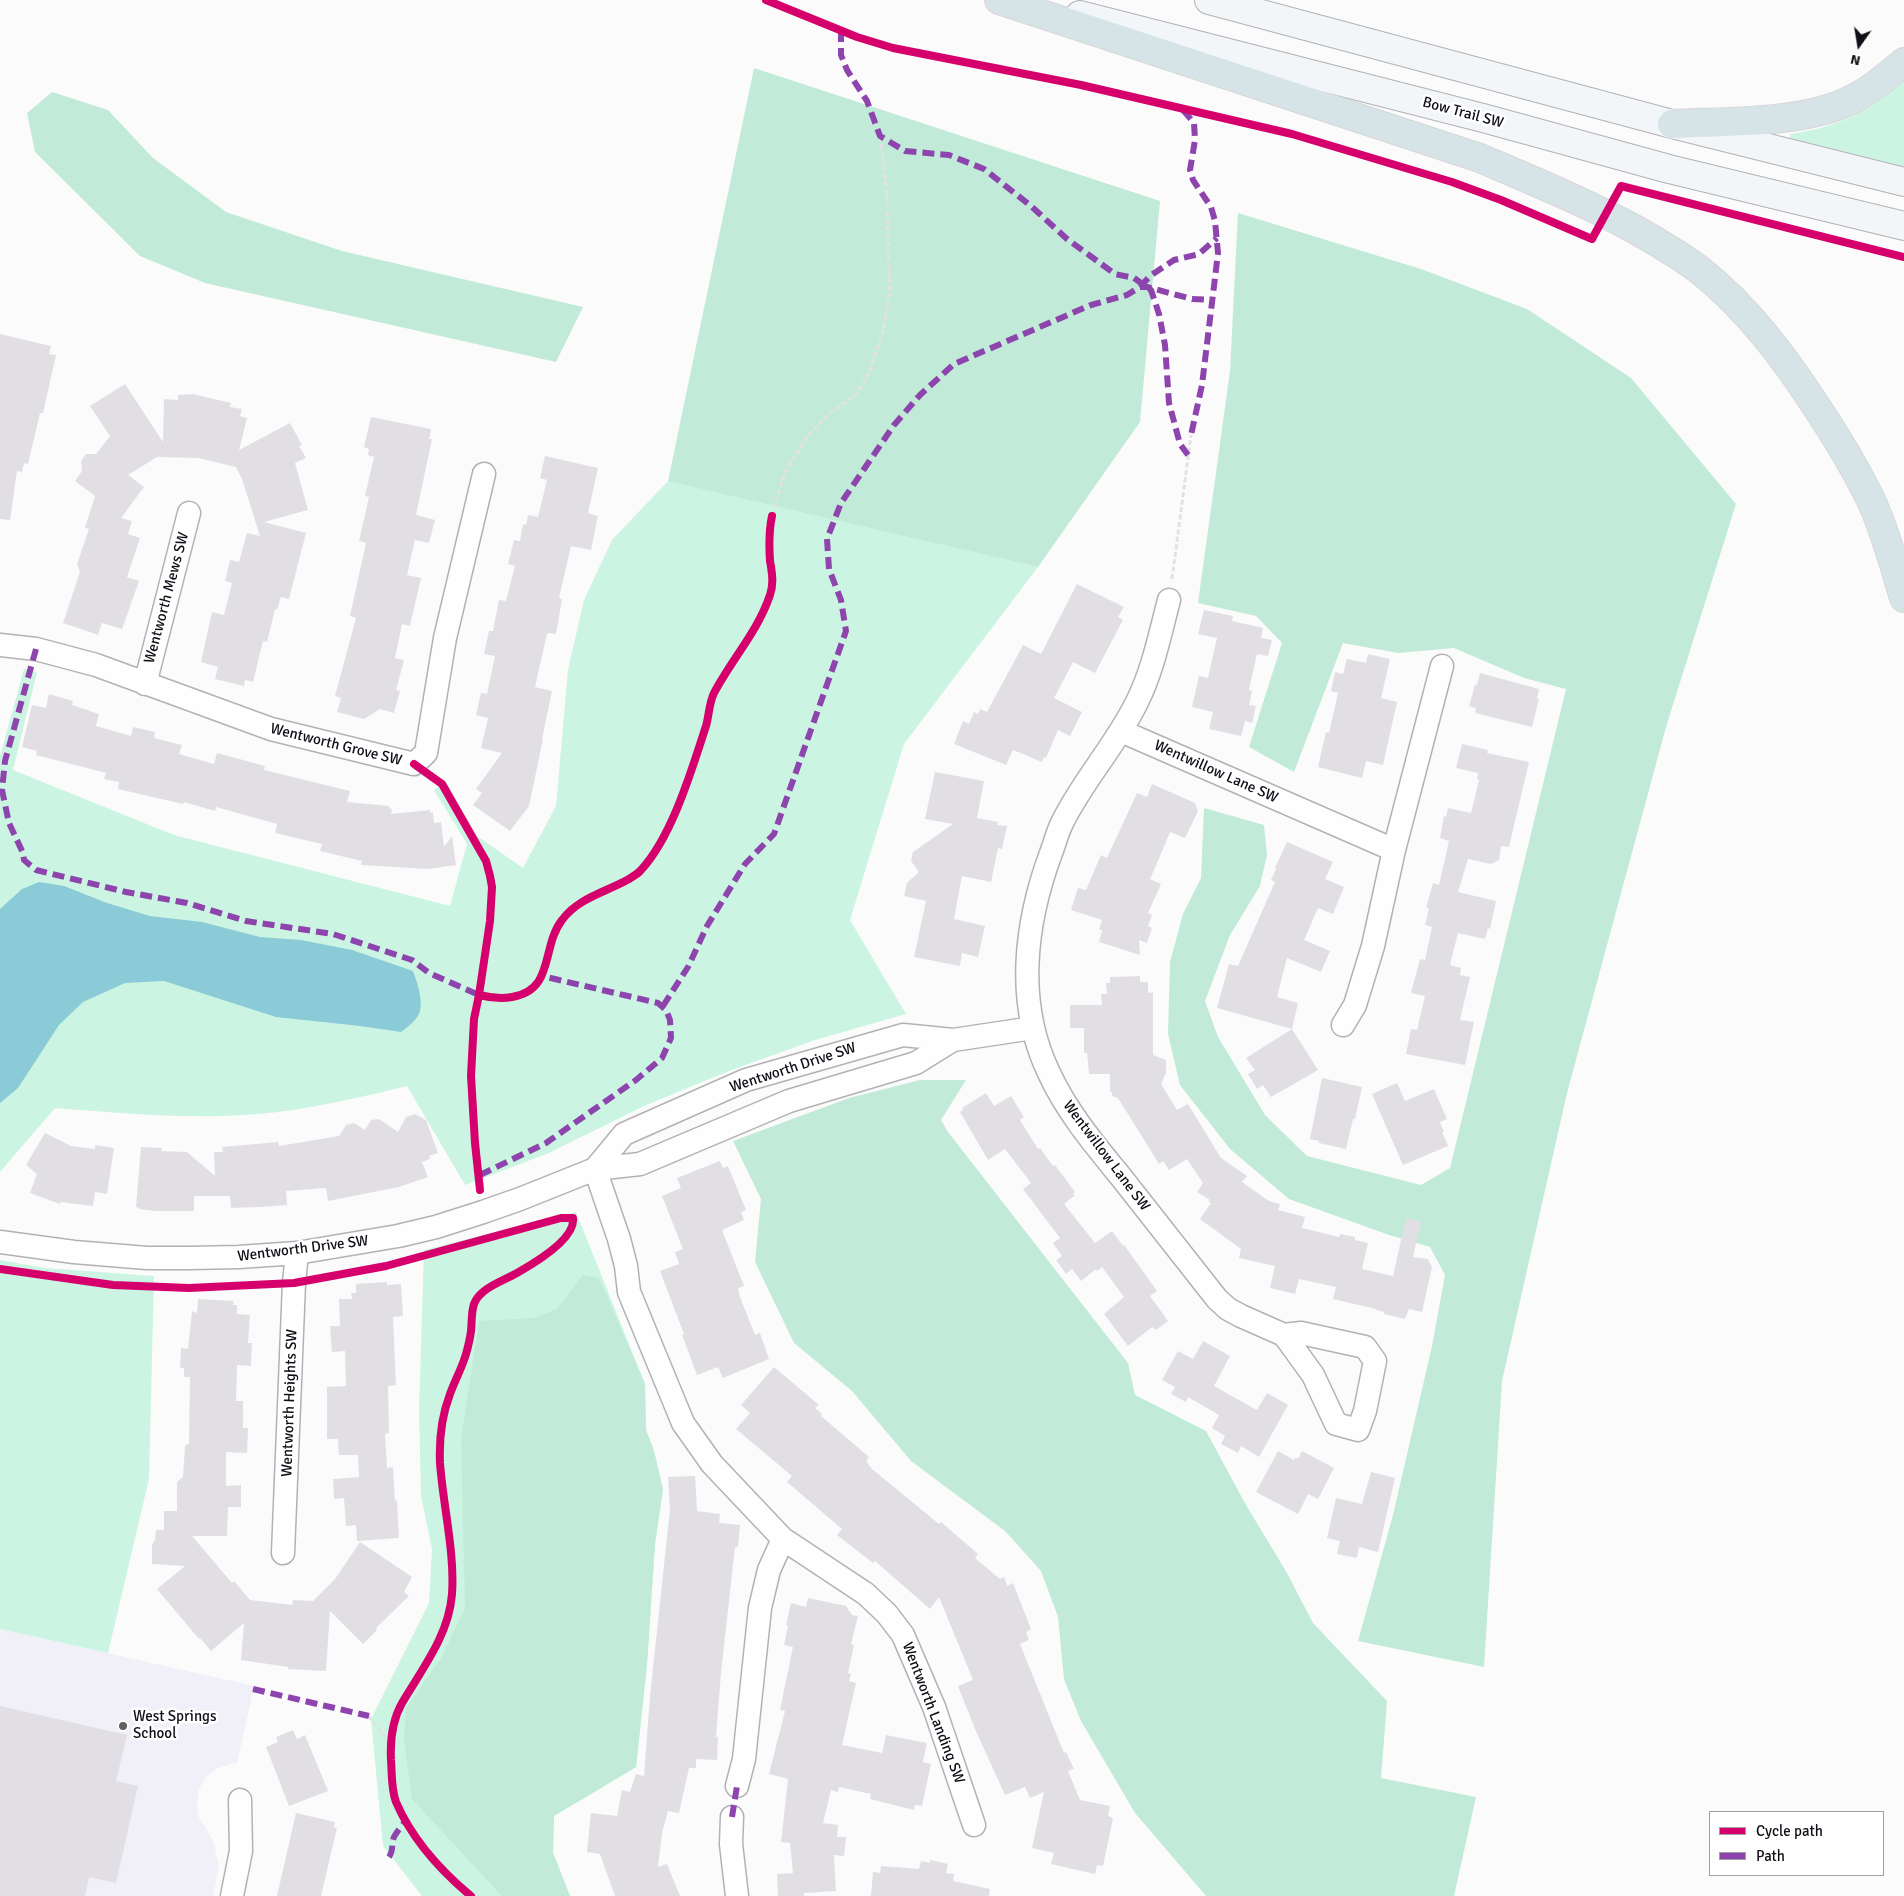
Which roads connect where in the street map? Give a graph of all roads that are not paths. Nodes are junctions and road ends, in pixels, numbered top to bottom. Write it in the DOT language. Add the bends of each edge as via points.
graph roads {
  1 [pos="999,0"];
  2 [pos="1023,0"];
  3 [pos="1209,0"];
  4 [pos="1904,62"];
  5 [pos="1672,124"];
  6 [pos="1904,182"];
  7 [pos="1904,226"];
  8 [pos="484,474"];
  9 [pos="189,513"];
  10 [pos="1904,598"];
  11 [pos="1169,600"];
  12 [pos="0,645"];
  13 [pos="1442,666"];
  14 [pos="145,684"];
  15 [pos="1121,731"];
  16 [pos="1394,850"];
  17 [pos="1343,1025"];
  18 [pos="1033,1028"];
  19 [pos="953,1040"];
  20 [pos="595,1168"];
  21 [pos="0,1242"];
  22 [pos="297,1253"];
  23 [pos="1284,1335"];
  24 [pos="783,1539"];
  25 [pos="283,1553"];
  26 [pos="737,1786"];
  27 [pos="240,1800"];
  28 [pos="732,1817"];
  29 [pos="974,1825"];
  30 [pos="232,1896"];
  31 [pos="737,1896"];
  1 -- 10 [label="highway" via="1480,158 1553,188 1661,244 1701,272 1742,308 1805,389 1843,447 1870,499"];
  2 -- 7 [label="main road, Bow Trail SW"];
  3 -- 5 [label="main road"];
  4 -- 5 [label="highway" via="1875,86 1821,111 1787,118"];
  5 -- 6 [label="main road"];
  8 -- 14 [label="street, Wentworth Grove SW" via="445,638 426,753 414,764 271,729"];
  9 -- 14 [label="street, Wentworth Mews SW"];
  11 -- 15 [label="street, Wentwillow Lane SW" via="1150,672"];
  12 -- 14 [label="street, Wentworth Grove SW" via="36,649 96,665"];
  13 -- 16 [label="street"];
  15 -- 16 [label="street, Wentwillow Lane SW"];
  15 -- 18 [label="street, Wentwillow Lane SW" via="1062,824 1042,878 1027,947 1026,976"];
  16 -- 17 [label="street" via="1368,963 1355,1005"];
  18 -- 19 [label="street, Wentworth Drive SW"];
  18 -- 23 [label="street, Wentwillow Lane SW" via="1048,1072 1068,1109 1216,1299 1234,1312"];
  19 -- 20 [label="street, Wentworth Drive SW" via="916,1063 789,1102 640,1164"];
  19 -- 20 [label="street, Wentworth Drive SW" via="903,1034 746,1080 624,1134"];
  20 -- 22 [label="street, Wentworth Drive SW" via="520,1199 436,1227"];
  20 -- 24 [label="street, Wentworth Landing SW" via="619,1239 629,1292 684,1423 712,1464"];
  21 -- 22 [label="street, Wentworth Drive SW" via="146,1258"];
  22 -- 25 [label="street, Wentworth Heights SW"];
  23 -- 23 [label="street, Wentwillow Lane SW" via="1313,1375 1336,1424 1358,1430 1375,1361 1365,1347 1301,1333"];
  24 -- 26 [label="street" via="769,1570 760,1608 744,1759"];
  24 -- 29 [label="street, Wentworth Landing SW" via="866,1594 903,1635 934,1708"];
  27 -- 30 [label="street" via="241,1851"];
  28 -- 31 [label="street" via="731,1844"];
}
